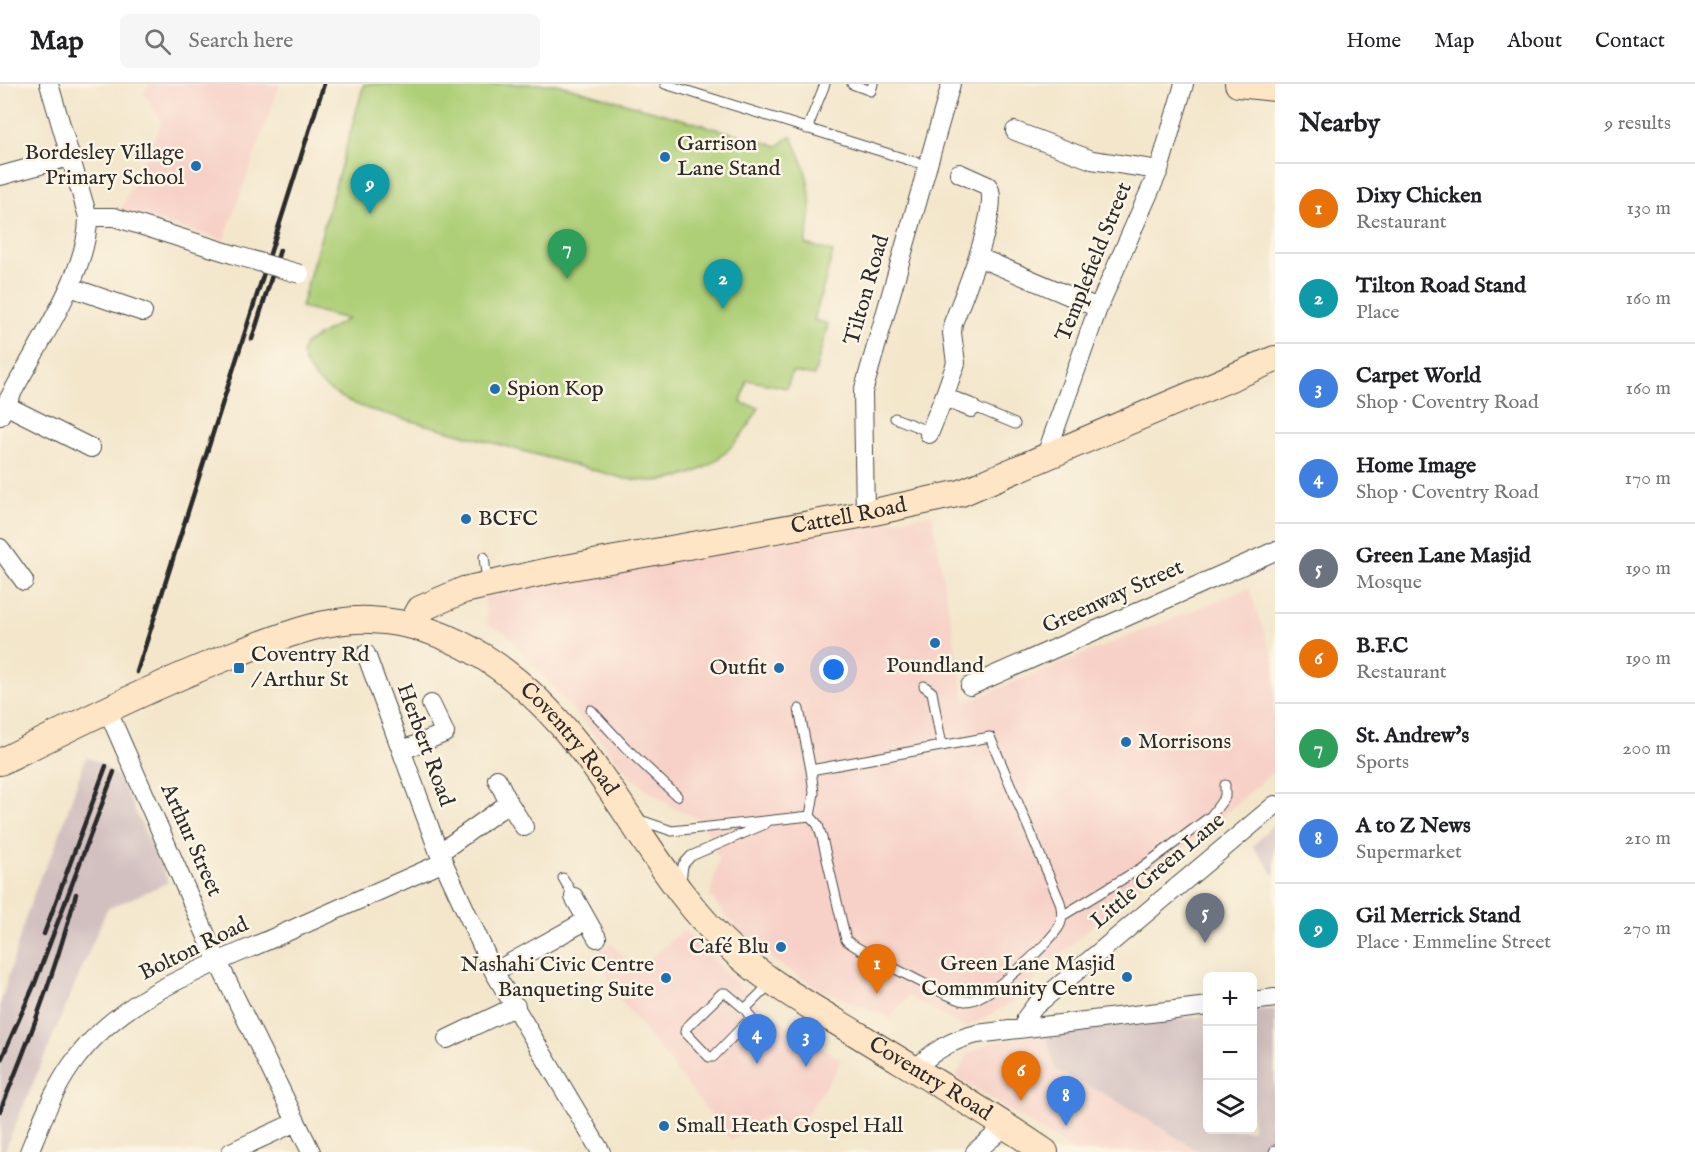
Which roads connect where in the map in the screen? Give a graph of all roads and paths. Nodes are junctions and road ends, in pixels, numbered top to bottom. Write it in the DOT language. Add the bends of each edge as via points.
graph roads {
  1 [pos="49,84"];
  2 [pos="665,84"];
  3 [pos="825,84"];
  4 [pos="852,84"];
  5 [pos="873,84"];
  6 [pos="951,84"];
  7 [pos="1184,84"];
  8 [pos="1238,84"];
  9 [pos="1275,88"];
  10 [pos="807,129"];
  11 [pos="1015,130"];
  12 [pos="69,157"];
  13 [pos="928,166"];
  14 [pos="1159,170"];
  15 [pos="959,173"];
  16 [pos="0,176"];
  17 [pos="88,216"];
  18 [pos="978,257"];
  19 [pos="300,274"];
  20 [pos="70,287"];
  21 [pos="1098,308"];
  22 [pos="144,312"];
  23 [pos="1275,359"];
  24 [pos="944,397"];
  25 [pos="971,408"];
  26 [pos="2,410"];
  27 [pos="895,418"];
  28 [pos="1015,424"];
  29 [pos="929,433"];
  30 [pos="91,448"];
  31 [pos="1045,458"];
  32 [pos="865,514"];
  33 [pos="1,551"];
  34 [pos="1275,551"];
  35 [pos="484,556"];
  36 [pos="24,580"];
  37 [pos="487,585"];
  38 [pos="411,625"];
  39 [pos="366,654"];
  40 [pos="924,686"];
  41 [pos="970,686"];
  42 [pos="431,704"];
  43 [pos="107,709"];
  44 [pos="799,709"];
  45 [pos="591,710"];
  46 [pos="942,746"];
  47 [pos="403,750"];
  48 [pos="0,762"];
  49 [pos="811,770"];
  50 [pos="497,779"];
  51 [pos="1226,785"];
  52 [pos="677,796"];
  53 [pos="509,803"];
  54 [pos="1275,805"];
  55 [pos="630,816"];
  56 [pos="810,816"];
  57 [pos="790,817"];
  58 [pos="524,827"];
  59 [pos="442,858"];
  60 [pos="563,878"];
  61 [pos="680,890"];
  62 [pos="574,897"];
  63 [pos="1062,916"];
  64 [pos="587,920"];
  65 [pos="597,938"];
  66 [pos="218,962"];
  67 [pos="494,972"];
  68 [pos="774,980"];
  69 [pos="1275,998"];
  70 [pos="1257,1000"];
  71 [pos="516,1006"];
  72 [pos="1203,1007"];
  73 [pos="745,1009"];
  74 [pos="1025,1026"];
  75 [pos="447,1039"];
  76 [pos="916,1070"];
  77 [pos="296,1122"];
  78 [pos="1006,1126"];
  79 [pos="29,1152"];
  80 [pos="231,1152"];
  81 [pos="311,1152"];
  82 [pos="601,1152"];
  83 [pos="975,1152"];
  84 [pos="1045,1152"];
  1 -- 12 [label="street"];
  2 -- 10 [label="lane"];
  3 -- 10 [label="lane"];
  4 -- 5 [label="lane" via="871,91"];
  6 -- 13 [label="street, Tilton Road"];
  7 -- 14 [label="street, Templefield Street"];
  8 -- 9 [label="main road"];
  10 -- 13 [label="lane"];
  11 -- 14 [label="street" via="1092,160"];
  12 -- 16 [label="street"];
  12 -- 17 [label="street"];
  13 -- 32 [label="street, Tilton Road" via="863,392"];
  14 -- 21 [label="street, Templefield Street"];
  15 -- 18 [label="street" via="984,183 993,194"];
  17 -- 19 [label="street, bridge" via="114,216"];
  17 -- 20 [label="street" via="88,232"];
  18 -- 21 [label="street"];
  18 -- 24 [label="street" via="954,324 956,363"];
  20 -- 22 [label="street"];
  20 -- 26 [label="street"];
  21 -- 31 [label="street, Templefield Street"];
  23 -- 31 [label="main road, Cattell Road"];
  24 -- 25 [label="street"];
  24 -- 29 [label="street"];
  25 -- 28 [label="lane"];
  26 -- 30 [label="street"];
  27 -- 29 [label="lane"];
  31 -- 32 [label="main road, Cattell Road" via="961,493"];
  32 -- 37 [label="main road, Cattell Road"];
  33 -- 36 [label="street"];
  34 -- 41 [label="street, Greenway Street"];
  35 -- 37 [label="lane"];
  37 -- 38 [label="main road, Cattell Road" via="432,602 420,609"];
  38 -- 43 [label="main road, Coventry Road" via="368,620 321,625 222,659"];
  38 -- 55 [label="main road, Coventry Road" via="461,644 515,677 578,745"];
  39 -- 47 [label="street, Herbert Road"];
  40 -- 46 [label="lane" via="932,692"];
  42 -- 47 [label="street" via="445,732"];
  43 -- 48 [label="main road, Coventry Road"];
  43 -- 66 [label="street, Arthur Street"];
  44 -- 49 [label="lane"];
  45 -- 52 [label="lane"];
  46 -- 49 [label="lane"];
  46 -- 63 [label="lane" via="990,737"];
  47 -- 59 [label="street, Herbert Road"];
  49 -- 56 [label="lane" via="814,793"];
  50 -- 53 [label="street"];
  51 -- 63 [label="lane" via="1226,797 1211,816 1141,867"];
  53 -- 58 [label="street"];
  53 -- 59 [label="street, Herbert Road"];
  54 -- 74 [label="street, Little Green Lane" via="1035,1006"];
  55 -- 57 [label="lane" via="672,831"];
  55 -- 61 [label="main road, Coventry Road"];
  56 -- 57 [label="lane"];
  56 -- 63 [label="lane" via="822,838 842,931 849,943 948,995 966,1001 983,994 1048,943"];
  57 -- 61 [label="lane" via="691,856 683,865"];
  59 -- 66 [label="street, Bolton Road"];
  59 -- 67 [label="street, Herbert Road"];
  60 -- 62 [label="lane"];
  61 -- 68 [label="main road, Coventry Road" via="737,954"];
  62 -- 64 [label="street"];
  64 -- 65 [label="street"];
  64 -- 67 [label="street"];
  66 -- 77 [label="street, Arthur Street"];
  66 -- 79 [label="street, Bolton Road" via="152,994 110,1022 79,1054 56,1090"];
  67 -- 71 [label="street, Herbert Road"];
  68 -- 73 [label="lane"];
  68 -- 76 [label="main road, Coventry Road"];
  69 -- 70 [label="street"];
  71 -- 75 [label="street"];
  71 -- 82 [label="street, Herbert Road"];
  72 -- 74 [label="street"];
  73 -- 73 [label="lane" via="751,1018 713,1057 686,1032 722,993"];
  74 -- 76 [label="street" via="957,1040 923,1060"];
  76 -- 78 [label="main road, Coventry Road"];
  77 -- 80 [label="street"];
  77 -- 81 [label="street, Arthur Street"];
  78 -- 83 [label="street"];
  78 -- 84 [label="main road, Coventry Road"];
}
